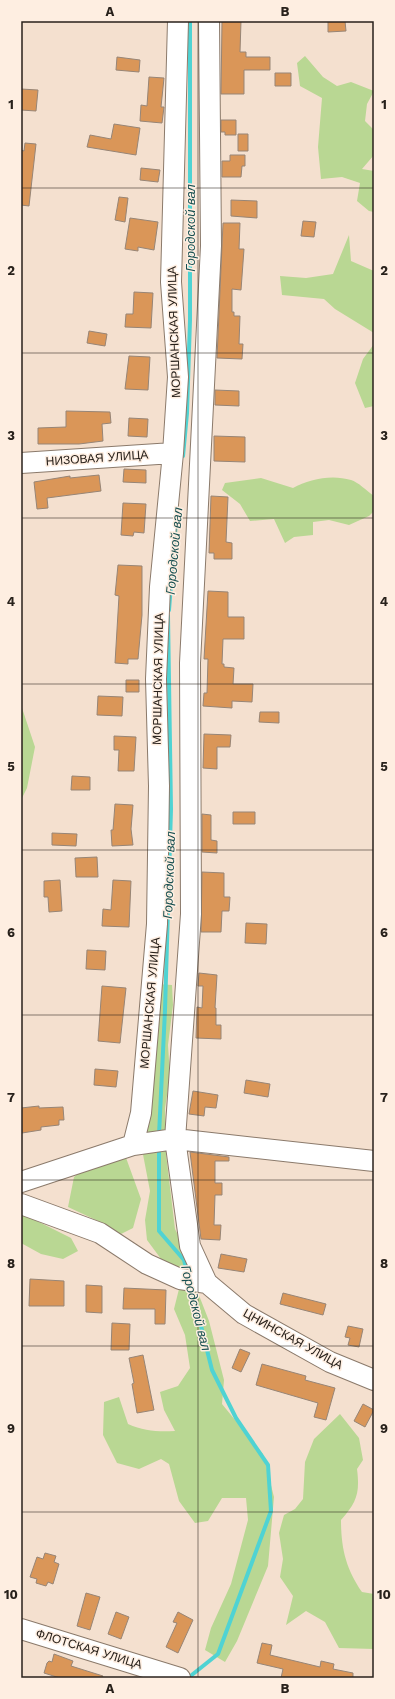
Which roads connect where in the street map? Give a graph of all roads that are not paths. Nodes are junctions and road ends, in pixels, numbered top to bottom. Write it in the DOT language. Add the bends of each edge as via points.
graph roads {
  1 [pos="178,21"];
  2 [pos="209,21"];
  3 [pos="173,453"];
  4 [pos="21,463"];
  5 [pos="156,1142"];
  6 [pos="374,1161"];
  7 [pos="21,1182"];
  8 [pos="21,1204"];
  9 [pos="207,1284"];
  10 [pos="374,1380"];
  11 [pos="21,1629"];
  12 [pos="179,1678"];
  1 -- 3 [label="street, МОРШАНСКАЯ УЛИЦА" via="171,282 178,377"];
  2 -- 5 [label="street" via="211,246 190,664 191,914"];
  3 -- 4 [label="street, НИЗОВАЯ УЛИЦА"];
  3 -- 5 [label="street, МОРШАНСКАЯ УЛИЦА" via="160,587 156,679 157,924 141,1113"];
  5 -- 6 [label="street"];
  5 -- 7 [label="street"];
  5 -- 9 [label="street" via="190,1246"];
  8 -- 9 [label="street" via="100,1233 147,1264 180,1280"];
  9 -- 10 [label="street, ЦНИНСКАЯ УЛИЦА" via="244,1314 330,1362"];
  11 -- 12 [label="street, ФЛОТСКАЯ УЛИЦА"];
}
